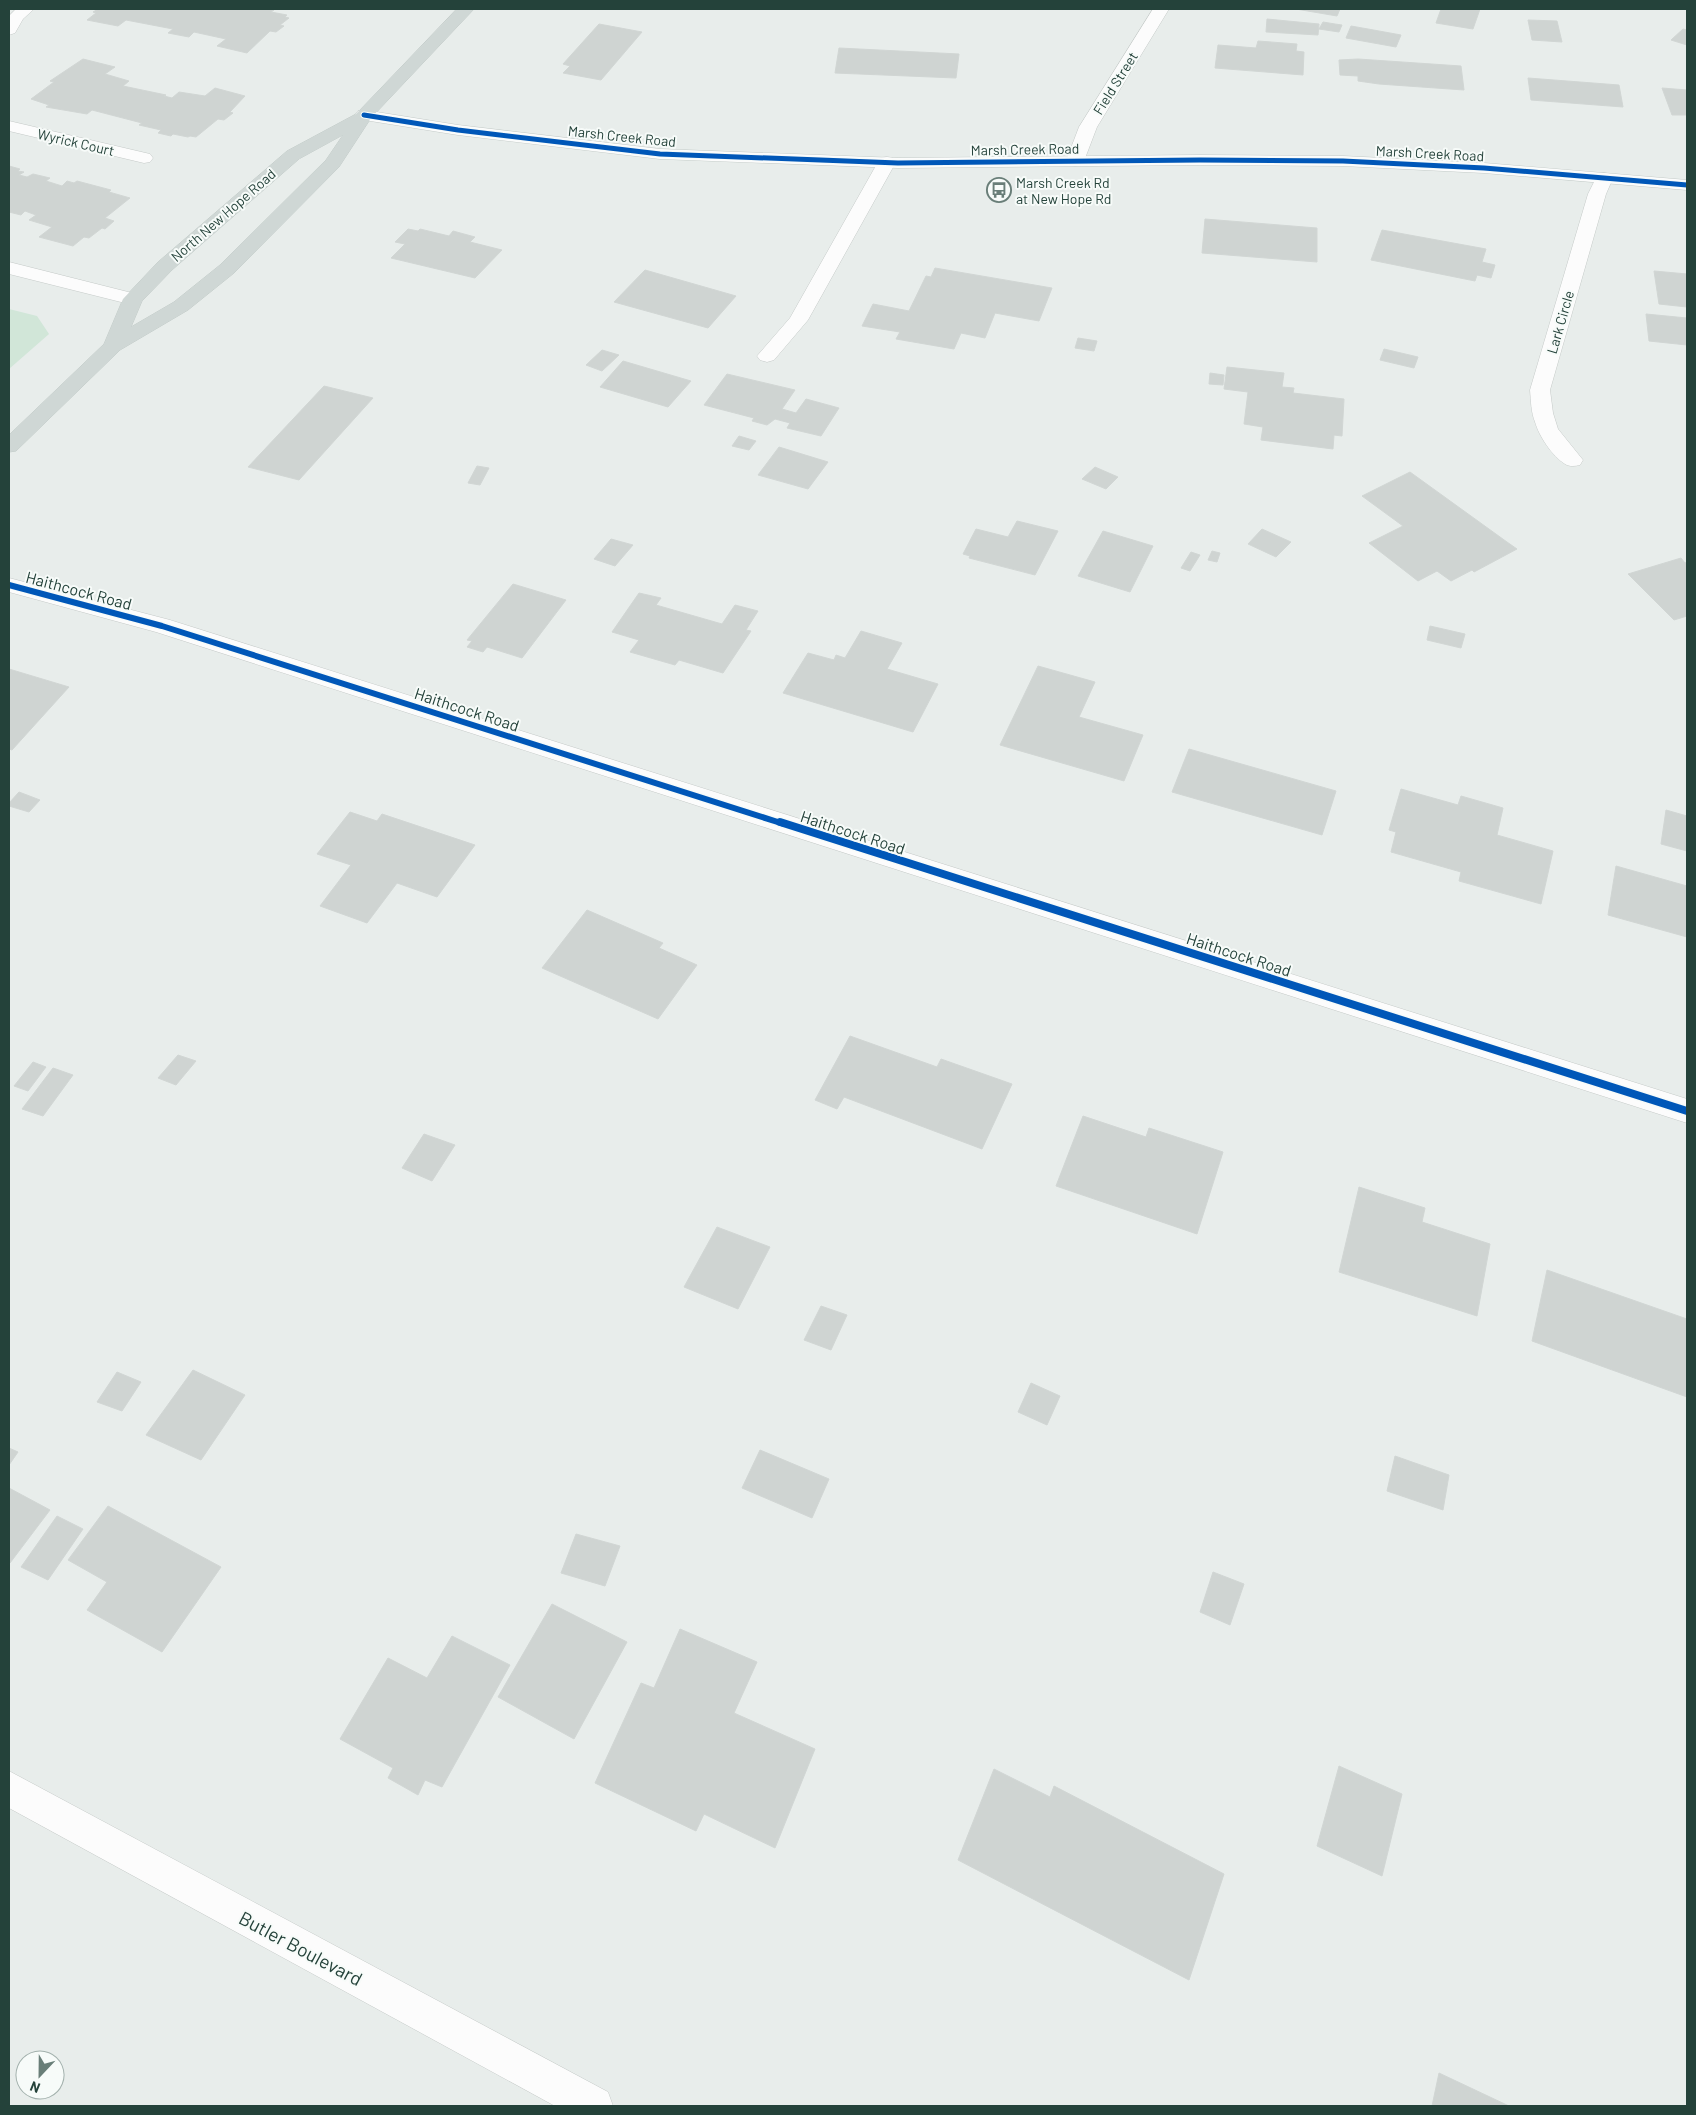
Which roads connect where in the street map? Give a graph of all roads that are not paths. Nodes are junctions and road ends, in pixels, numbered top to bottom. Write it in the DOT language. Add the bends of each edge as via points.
graph roads {
  1 [pos="26,9"];
  2 [pos="466,9"];
  3 [pos="1162,9"];
  4 [pos="9,30"];
  5 [pos="364,116"];
  6 [pos="9,126"];
  7 [pos="144,158"];
  8 [pos="1075,161"];
  9 [pos="887,162"];
  10 [pos="1604,178"];
  11 [pos="1687,185"];
  12 [pos="9,268"];
  13 [pos="132,299"];
  14 [pos="113,346"];
  15 [pos="767,356"];
  16 [pos="9,446"];
  17 [pos="1573,460"];
  18 [pos="9,585"];
  19 [pos="1687,1111"];
  20 [pos="9,1789"];
  21 [pos="594,2106"];
  1 -- 4 [label="street" via="17,16"];
  2 -- 5 [label="main road, North New Hope Road"];
  3 -- 8 [label="street, Field Street" via="1088,127"];
  5 -- 9 [label="street, Marsh Creek Road" via="660,154"];
  5 -- 13 [label="main road, North New Hope Road" via="293,154"];
  5 -- 14 [label="main road, North New Hope Road" via="333,163 227,269 181,306"];
  6 -- 7 [label="street, Wyrick Court"];
  8 -- 9 [label="street, Marsh Creek Road"];
  8 -- 10 [label="street, Marsh Creek Road" via="1343,161"];
  9 -- 15 [label="street" via="798,320"];
  10 -- 11 [label="street, Marsh Creek Road"];
  10 -- 17 [label="street, Lark Circle" via="1540,390 1542,414 1553,440"];
  12 -- 13 [label="street"];
  13 -- 14 [label="main road, North New Hope Road"];
  14 -- 16 [label="main road, North New Hope Road"];
  18 -- 19 [label="street, Haithcock Road" via="162,626"];
  20 -- 21 [label="street, Butler Boulevard"];
}
